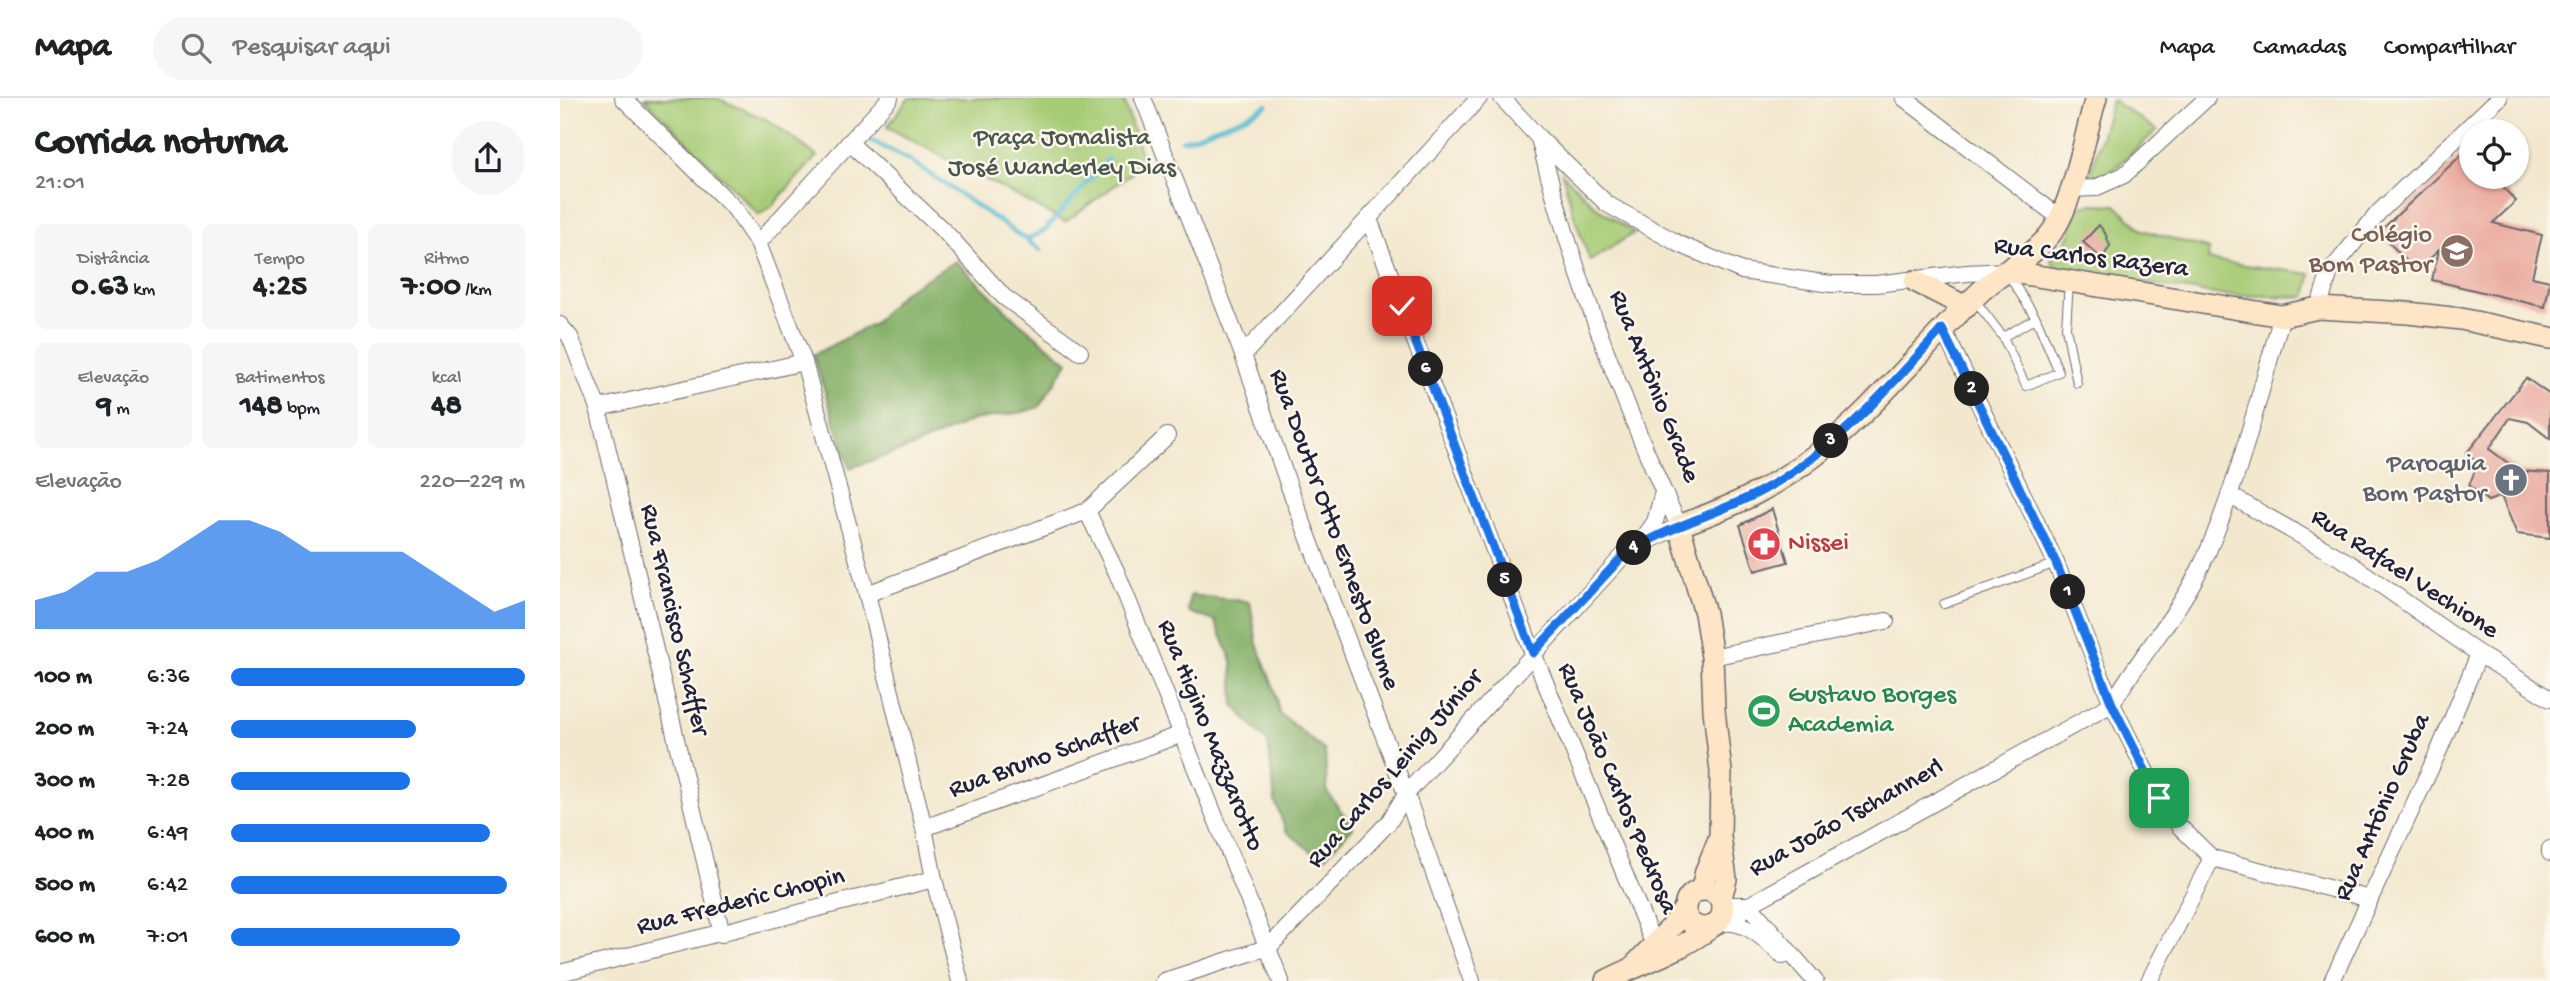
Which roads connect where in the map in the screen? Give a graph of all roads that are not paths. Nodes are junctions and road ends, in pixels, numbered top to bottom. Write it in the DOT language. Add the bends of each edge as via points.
graph roads {
  1 [pos="623,98"];
  2 [pos="890,98"];
  3 [pos="1143,98"];
  4 [pos="1479,98"];
  5 [pos="1503,98"];
  6 [pos="1905,98"];
  7 [pos="2096,98"];
  8 [pos="2207,98"];
  9 [pos="2499,98"];
  10 [pos="1539,138"];
  11 [pos="849,142"];
  12 [pos="2070,189"];
  13 [pos="2060,218"];
  14 [pos="1369,219"];
  15 [pos="758,243"];
  16 [pos="2006,271"];
  17 [pos="1915,281"];
  18 [pos="2069,282"];
  19 [pos="1970,303"];
  20 [pos="2318,308"];
  21 [pos="2282,316"];
  22 [pos="2036,318"];
  23 [pos="560,325"];
  24 [pos="1942,329"];
  25 [pos="2003,337"];
  26 [pos="2550,338"];
  27 [pos="1080,352"];
  28 [pos="1243,355"];
  29 [pos="804,362"];
  30 [pos="2077,383"];
  31 [pos="598,408"];
  32 [pos="1167,436"];
  33 [pos="1664,492"];
  34 [pos="2229,495"];
  35 [pos="1087,511"];
  36 [pos="1679,526"];
  37 [pos="1636,547"];
  38 [pos="2056,563"];
  39 [pos="867,594"];
  40 [pos="1944,604"];
  41 [pos="1886,621"];
  42 [pos="1533,653"];
  43 [pos="2479,654"];
  44 [pos="1712,657"];
  45 [pos="2550,699"];
  46 [pos="2112,704"];
  47 [pos="1182,734"];
  48 [pos="1406,794"];
  49 [pos="925,828"];
  50 [pos="2212,858"];
  51 [pos="934,879"];
  52 [pos="2370,899"];
  53 [pos="1749,905"];
  54 [pos="1684,909"];
  55 [pos="1717,911"];
  56 [pos="722,933"];
  57 [pos="1654,945"];
  58 [pos="1269,947"];
  59 [pos="1633,968"];
  60 [pos="560,973"];
  61 [pos="960,981"];
  62 [pos="1164,981"];
  63 [pos="1281,981"];
  64 [pos="1472,981"];
  65 [pos="1606,981"];
  66 [pos="1814,981"];
  67 [pos="2149,981"];
  68 [pos="2332,981"];
  1 -- 15 [label="street" via="735,209"];
  2 -- 11 [label="street"];
  3 -- 28 [label="street, Rua Doutor Otto Ernesto Blume"];
  4 -- 14 [label="street"];
  5 -- 10 [label="street, Rua Antônio Grade"];
  6 -- 13 [label="street"];
  7 -- 12 [label="main road"];
  8 -- 12 [label="street" via="2124,175 2095,188"];
  9 -- 20 [label="street" via="2379,212 2330,272"];
  10 -- 17 [label="street, Rua Carlos Razera" via="1607,204 1679,244 1742,271 1831,284"];
  10 -- 33 [label="street, Rua Antônio Grade" via="1577,270"];
  11 -- 15 [label="street"];
  11 -- 27 [label="street" via="947,234 1004,297"];
  12 -- 13 [label="main road"];
  13 -- 16 [label="main road" via="2049,236"];
  14 -- 28 [label="street"];
  14 -- 42 [label="street, Rua João Carlos Pedrosa"];
  15 -- 29 [label="street"];
  16 -- 17 [label="street, Rua Carlos Razera"];
  16 -- 18 [label="main road, Rua Carlos Razera"];
  16 -- 19 [label="main road"];
  16 -- 22 [label="lane"];
  17 -- 19 [label="main road"];
  18 -- 21 [label="main road, Rua Carlos Razera"];
  18 -- 30 [label="lane" via="2066,328"];
  19 -- 24 [label="main road"];
  19 -- 25 [label="lane"];
  20 -- 21 [label="main road, Rua Carlos Razera"];
  20 -- 26 [label="main road, Rua Carlos Razera" via="2435,316"];
  21 -- 34 [label="street, Rua João Tschannerl"];
  22 -- 25 [label="lane"];
  22 -- 25 [label="lane" via="2059,372 2026,386"];
  23 -- 31 [label="street, Rua Francisco Schaffer" via="570,337"];
  24 -- 36 [label="main road" via="1890,387 1790,473 1763,490"];
  24 -- 38 [label="street"];
  28 -- 48 [label="street, Rua Doutor Otto Ernesto Blume"];
  29 -- 31 [label="street"];
  29 -- 39 [label="street"];
  31 -- 56 [label="street, Rua Francisco Schaffer"];
  32 -- 35 [label="street"];
  33 -- 36 [label="street, Rua Antônio Grade"];
  33 -- 37 [label="street, Rua Carlos Leinig Júnior" via="1655,522"];
  34 -- 43 [label="street, Rua Rafael Vechione" via="2351,564"];
  34 -- 46 [label="street, Rua João Tschannerl" via="2203,562"];
  35 -- 39 [label="street"];
  35 -- 47 [label="street, Rua Higino Mazzarotto"];
  36 -- 37 [label="street, Rua Carlos Leinig Júnior"];
  36 -- 44 [label="main road, Rua Antônio Grade" via="1705,613"];
  37 -- 42 [label="street, Rua Carlos Leinig Júnior"];
  38 -- 40 [label="lane"];
  38 -- 46 [label="street"];
  39 -- 49 [label="street"];
  41 -- 44 [label="street"];
  42 -- 48 [label="street, Rua Carlos Leinig Júnior"];
  42 -- 57 [label="street, Rua João Carlos Pedrosa"];
  43 -- 45 [label="street, Rua Rafael Vechione"];
  43 -- 52 [label="street, Rua Antônio Gruba"];
  44 -- 55 [label="main road, Rua Antônio Grade" via="1726,879"];
  46 -- 50 [label="street" via="2159,798"];
  46 -- 53 [label="street, Rua João Tschannerl"];
  47 -- 49 [label="street, Rua Bruno Schaffer"];
  47 -- 58 [label="street, Rua Higino Mazzarotto"];
  48 -- 58 [label="street, Rua Carlos Leinig Júnior" via="1389,822"];
  48 -- 64 [label="street, Rua Doutor Otto Ernesto Blume"];
  49 -- 51 [label="street"];
  50 -- 52 [label="street"];
  50 -- 67 [label="street"];
  51 -- 56 [label="street, Rua Frederic Chopin"];
  51 -- 61 [label="street"];
  52 -- 68 [label="street, Rua Antônio Gruba"];
  53 -- 55 [label="street, Rua João Tschannerl"];
  53 -- 66 [label="street"];
  54 -- 55 [label="main road" via="1689,896"];
  54 -- 55 [label="main road" via="1696,927"];
  54 -- 57 [label="main road"];
  55 -- 59 [label="main road" via="1660,958"];
  55 -- 66 [label="street" via="1746,926"];
  56 -- 60 [label="street, Rua Frederic Chopin"];
  57 -- 59 [label="main road"];
  58 -- 62 [label="street, Rua Carlos Leinig Júnior"];
  58 -- 63 [label="street, Rua Higino Mazzarotto"];
  59 -- 65 [label="main road"];
}
